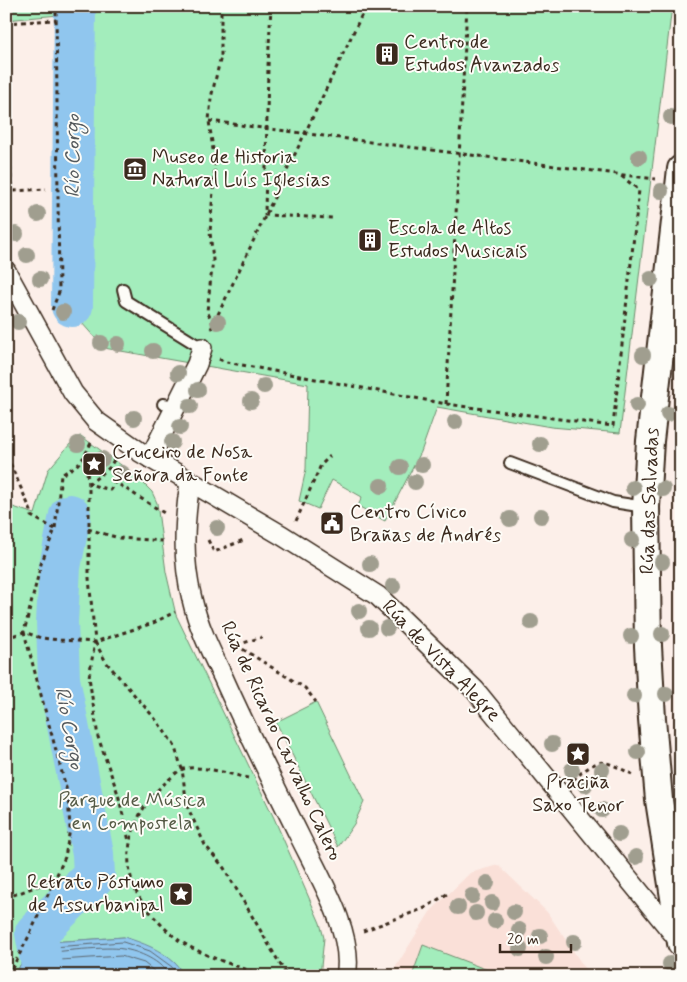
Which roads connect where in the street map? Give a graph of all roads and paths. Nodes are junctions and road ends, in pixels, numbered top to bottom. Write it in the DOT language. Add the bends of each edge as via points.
graph roads {
  1 [pos="56,6"];
  2 [pos="221,6"];
  3 [pos="271,6"];
  4 [pos="366,6"];
  5 [pos="467,6"];
  6 [pos="677,6"];
  7 [pos="681,9"];
  8 [pos="56,20"];
  9 [pos="6,23"];
  10 [pos="6,87"];
  11 [pos="8,96"];
  12 [pos="209,120"];
  13 [pos="266,128"];
  14 [pos="304,133"];
  15 [pos="459,153"];
  16 [pos="681,169"];
  17 [pos="620,175"];
  18 [pos="657,179"];
  19 [pos="46,189"];
  20 [pos="12,191"];
  21 [pos="6,193"];
  22 [pos="265,215"];
  23 [pos="332,218"];
  24 [pos="6,271"];
  25 [pos="122,289"];
  26 [pos="52,311"];
  27 [pos="213,325"];
  28 [pos="202,348"];
  29 [pos="446,404"];
  30 [pos="6,408"];
  31 [pos="93,440"];
  32 [pos="116,455"];
  33 [pos="330,456"];
  34 [pos="84,457"];
  35 [pos="150,458"];
  36 [pos="510,463"];
  37 [pos="190,483"];
  38 [pos="89,484"];
  39 [pos="211,495"];
  40 [pos="646,507"];
  41 [pos="164,513"];
  42 [pos="185,523"];
  43 [pos="293,528"];
  44 [pos="55,529"];
  45 [pos="88,529"];
  46 [pos="244,540"];
  47 [pos="167,542"];
  48 [pos="211,546"];
  49 [pos="179,610"];
  50 [pos="24,632"];
  51 [pos="262,637"];
  52 [pos="6,638"];
  53 [pos="95,642"];
  54 [pos="236,645"];
  55 [pos="230,647"];
  56 [pos="316,702"];
  57 [pos="182,769"];
  58 [pos="579,775"];
  59 [pos="633,775"];
  60 [pos="256,780"];
  61 [pos="663,834"];
  62 [pos="129,841"];
  63 [pos="54,880"];
  64 [pos="450,892"];
  65 [pos="6,898"];
  66 [pos="344,939"];
  67 [pos="681,943"];
  68 [pos="8,976"];
  69 [pos="265,976"];
  70 [pos="287,976"];
  71 [pos="346,976"];
  1 -- 8 [label="path"];
  2 -- 12 [label="path" via="221,56"];
  3 -- 13 [label="path"];
  4 -- 14 [label="path"];
  5 -- 15 [label="path"];
  6 -- 7 [label="path"];
  8 -- 9 [label="path"];
  8 -- 26 [label="path" via="59,292"];
  10 -- 11 [label="path"];
  11 -- 20 [label="path"];
  12 -- 13 [label="path"];
  12 -- 27 [label="path" via="214,164 210,232 213,260 207,311"];
  13 -- 14 [label="path"];
  13 -- 22 [label="path"];
  14 -- 15 [label="path"];
  14 -- 22 [label="path"];
  15 -- 17 [label="path"];
  15 -- 29 [label="path"];
  16 -- 40 [label="main road, Rúa das Salvadas" via="650,441"];
  17 -- 18 [label="path"];
  17 -- 29 [label="path" via="639,190 613,426"];
  19 -- 20 [label="path"];
  20 -- 21 [label="path"];
  22 -- 23 [label="path"];
  22 -- 27 [label="path"];
  24 -- 35 [label="street, Rúa de Vista Alegre" via="84,408 112,433"];
  25 -- 28 [label="lane" via="126,301"];
  27 -- 28 [label="path"];
  28 -- 29 [label="path" via="226,362"];
  28 -- 35 [label="street" via="197,364 170,405"];
  30 -- 44 [label="path" via="10,463 31,516"];
  31 -- 34 [label="path"];
  32 -- 38 [label="path" via="108,468"];
  33 -- 43 [label="path" via="321,465"];
  34 -- 38 [label="path"];
  34 -- 44 [label="path" via="61,475"];
  35 -- 37 [label="street, Rúa de Vista Alegre"];
  36 -- 40 [label="lane" via="613,502"];
  37 -- 39 [label="street, Rúa de Vista Alegre"];
  37 -- 42 [label="street, Rúa de Ricardo Carvalho Calero"];
  38 -- 41 [label="path" via="110,490 115,482"];
  38 -- 45 [label="path"];
  39 -- 42 [label="street"];
  39 -- 67 [label="street, Rúa de Vista Alegre" via="322,560 384,602 475,690"];
  40 -- 61 [label="main road, Rúa das Salvadas" via="648,646"];
  42 -- 66 [label="street, Rúa de Ricardo Carvalho Calero" via="185,559 192,601 213,656 331,899"];
  44 -- 50 [label="path" via="41,564"];
  45 -- 47 [label="path" via="119,538"];
  45 -- 53 [label="path"];
  46 -- 48 [label="path" via="214,552"];
  49 -- 53 [label="path" via="153,623"];
  50 -- 52 [label="path"];
  50 -- 53 [label="path" via="41,638"];
  50 -- 63 [label="path" via="68,795 70,829 65,857"];
  51 -- 54 [label="path"];
  53 -- 57 [label="path" via="106,662 174,745"];
  53 -- 62 [label="path" via="89,677 97,728"];
  54 -- 55 [label="path"];
  54 -- 56 [label="path" via="305,688"];
  57 -- 60 [label="path" via="195,767"];
  57 -- 62 [label="path" via="148,798"];
  57 -- 70 [label="path" via="187,806 205,845 224,868"];
  58 -- 59 [label="path" via="596,762 606,761"];
  61 -- 67 [label="main road, Rúa de Vista Alegre"];
  62 -- 69 [label="path" via="131,881 149,911 180,941 224,962"];
  63 -- 65 [label="path"];
  63 -- 68 [label="path" via="30,936"];
  64 -- 66 [label="path" via="425,908"];
  66 -- 71 [label="street, Rúa de Ricardo Carvalho Calero"];
}
